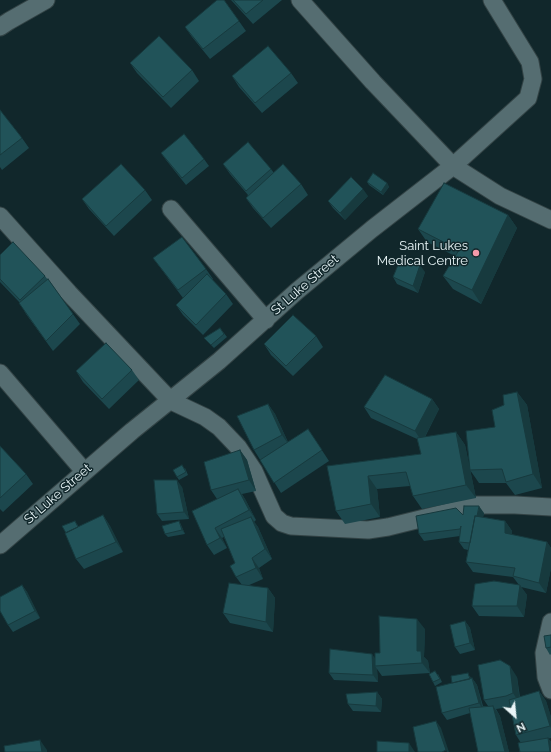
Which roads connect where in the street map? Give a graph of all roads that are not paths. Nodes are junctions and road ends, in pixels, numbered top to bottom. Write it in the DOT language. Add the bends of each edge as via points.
graph roads {
  1 [pos="46,0"];
  2 [pos="300,0"];
  3 [pos="492,0"];
  4 [pos="0,27"];
  5 [pos="453,166"];
  6 [pos="171,209"];
  7 [pos="0,216"];
  8 [pos="551,220"];
  9 [pos="266,320"];
  10 [pos="0,373"];
  11 [pos="171,401"];
  12 [pos="84,471"];
  13 [pos="551,507"];
  14 [pos="0,545"];
  15 [pos="551,622"];
  16 [pos="551,690"];
  1 -- 4 [label="street"];
  2 -- 5 [label="street"];
  3 -- 5 [label="street, St Luke Street" via="530,62 533,79 528,98"];
  5 -- 8 [label="street" via="500,196"];
  5 -- 9 [label="street, St Luke Street" via="372,229"];
  6 -- 9 [label="street"];
  7 -- 11 [label="street"];
  9 -- 11 [label="street, St Luke Street"];
  10 -- 12 [label="street"];
  11 -- 12 [label="street, St Luke Street"];
  11 -- 13 [label="street" via="205,417 224,432 254,471 274,516 290,526 368,530 477,505"];
  12 -- 14 [label="street, St Luke Street"];
  15 -- 16 [label="street" via="544,653 546,677"];
}
